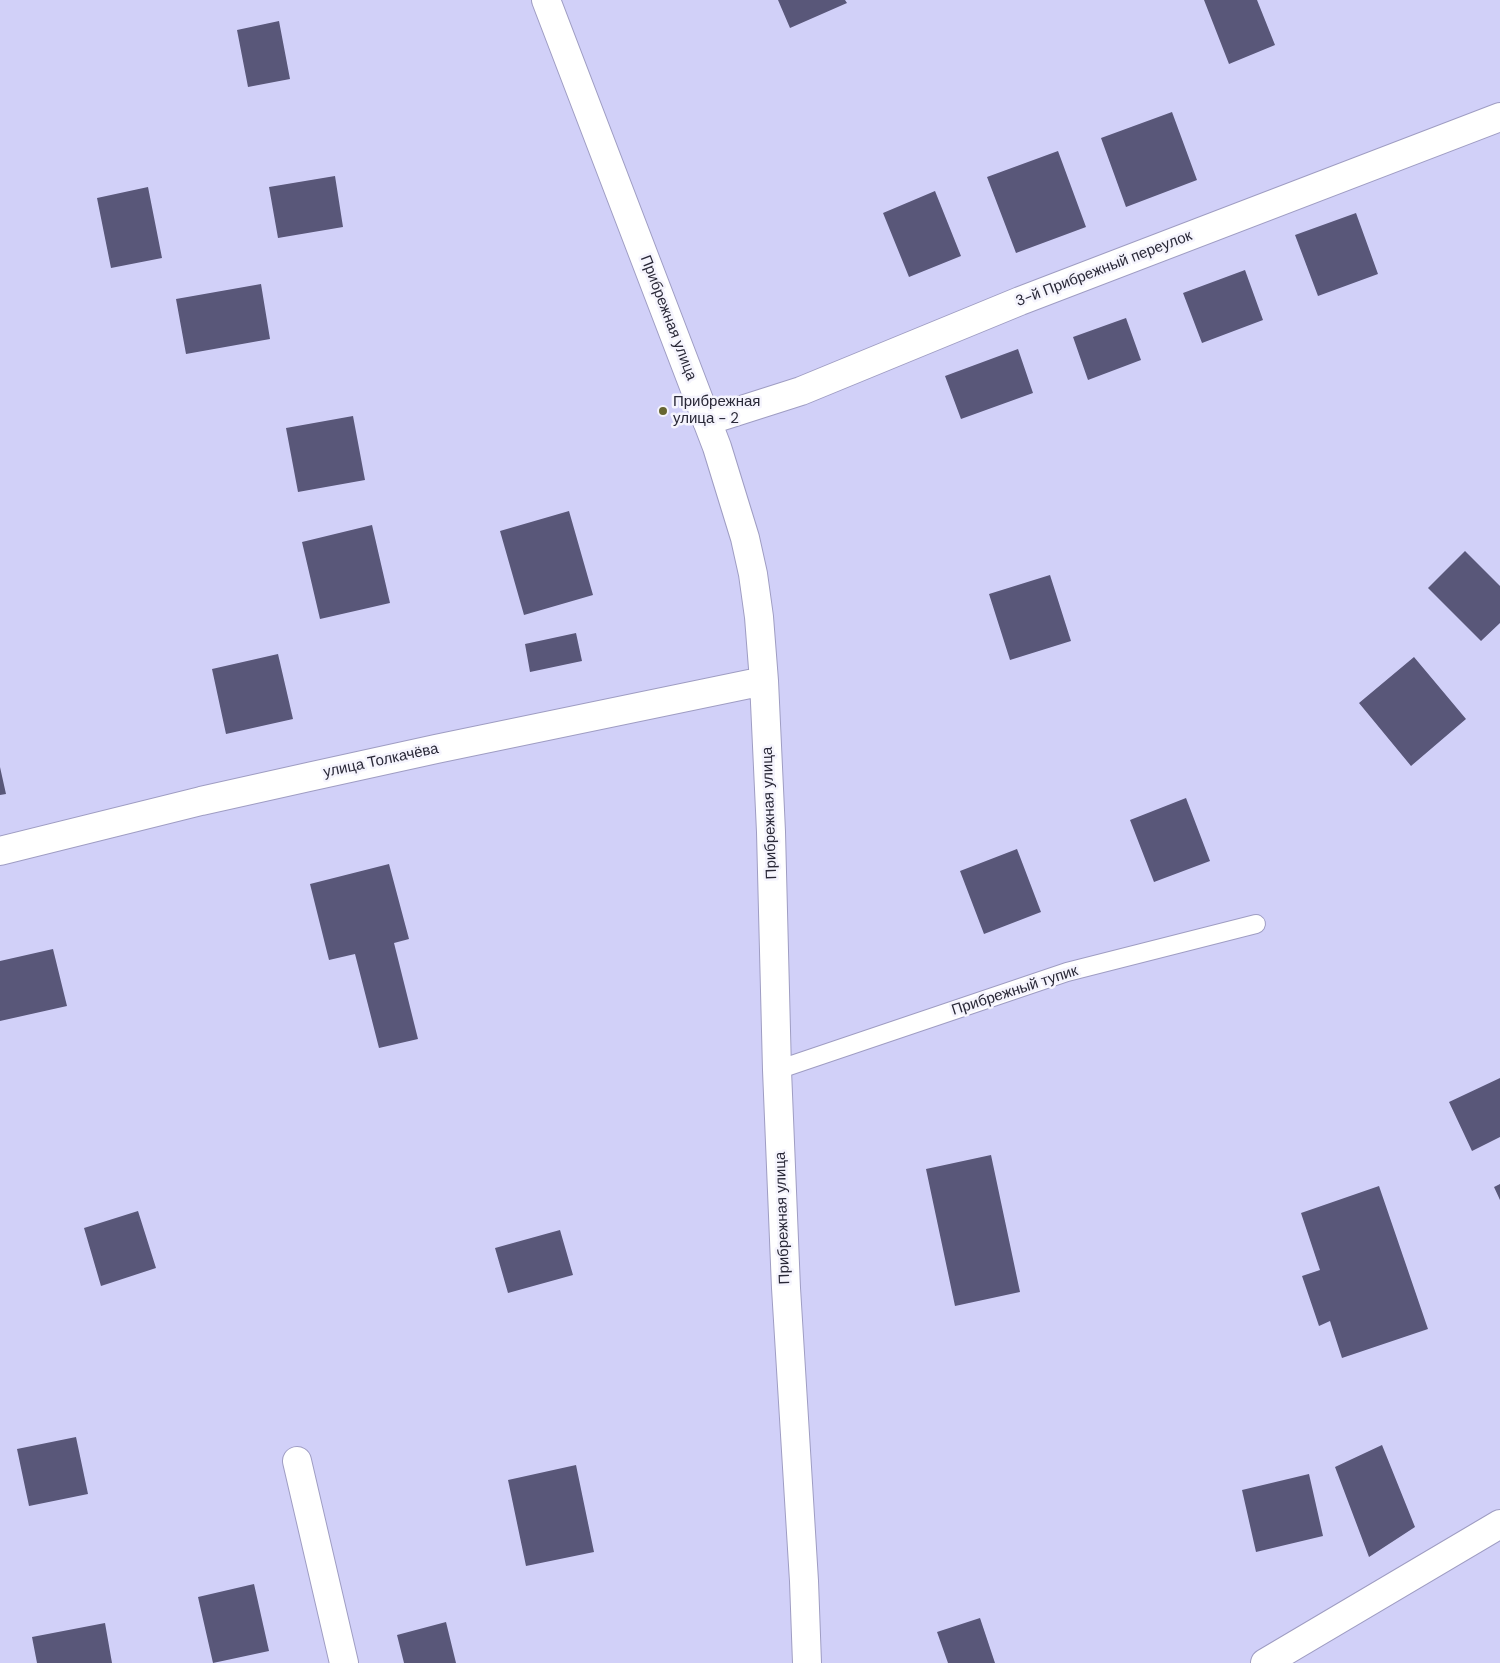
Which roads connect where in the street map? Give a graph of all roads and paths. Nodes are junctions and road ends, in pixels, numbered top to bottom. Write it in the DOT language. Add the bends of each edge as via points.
graph roads {
  1 [pos="546,0"];
  2 [pos="1500,117"];
  3 [pos="707,421"];
  4 [pos="764,681"];
  5 [pos="0,851"];
  6 [pos="1256,924"];
  7 [pos="777,1070"];
  8 [pos="297,1461"];
  9 [pos="1500,1524"];
  10 [pos="344,1663"];
  11 [pos="807,1663"];
  12 [pos="1265,1663"];
  1 -- 3 [label="street, Прибрежная улица"];
  2 -- 3 [label="street, 3-й Прибрежный переулок" via="1020,301 801,391"];
  3 -- 4 [label="street, Прибрежная улица" via="746,538 759,617"];
  4 -- 5 [label="street, улица Толкачёва" via="313,776"];
  4 -- 7 [label="street, Прибрежная улица"];
  6 -- 7 [label="lane, Прибрежный тупик" via="1067,972"];
  7 -- 11 [label="street, Прибрежная улица"];
  8 -- 10 [label="street"];
  9 -- 12 [label="street"];
}
